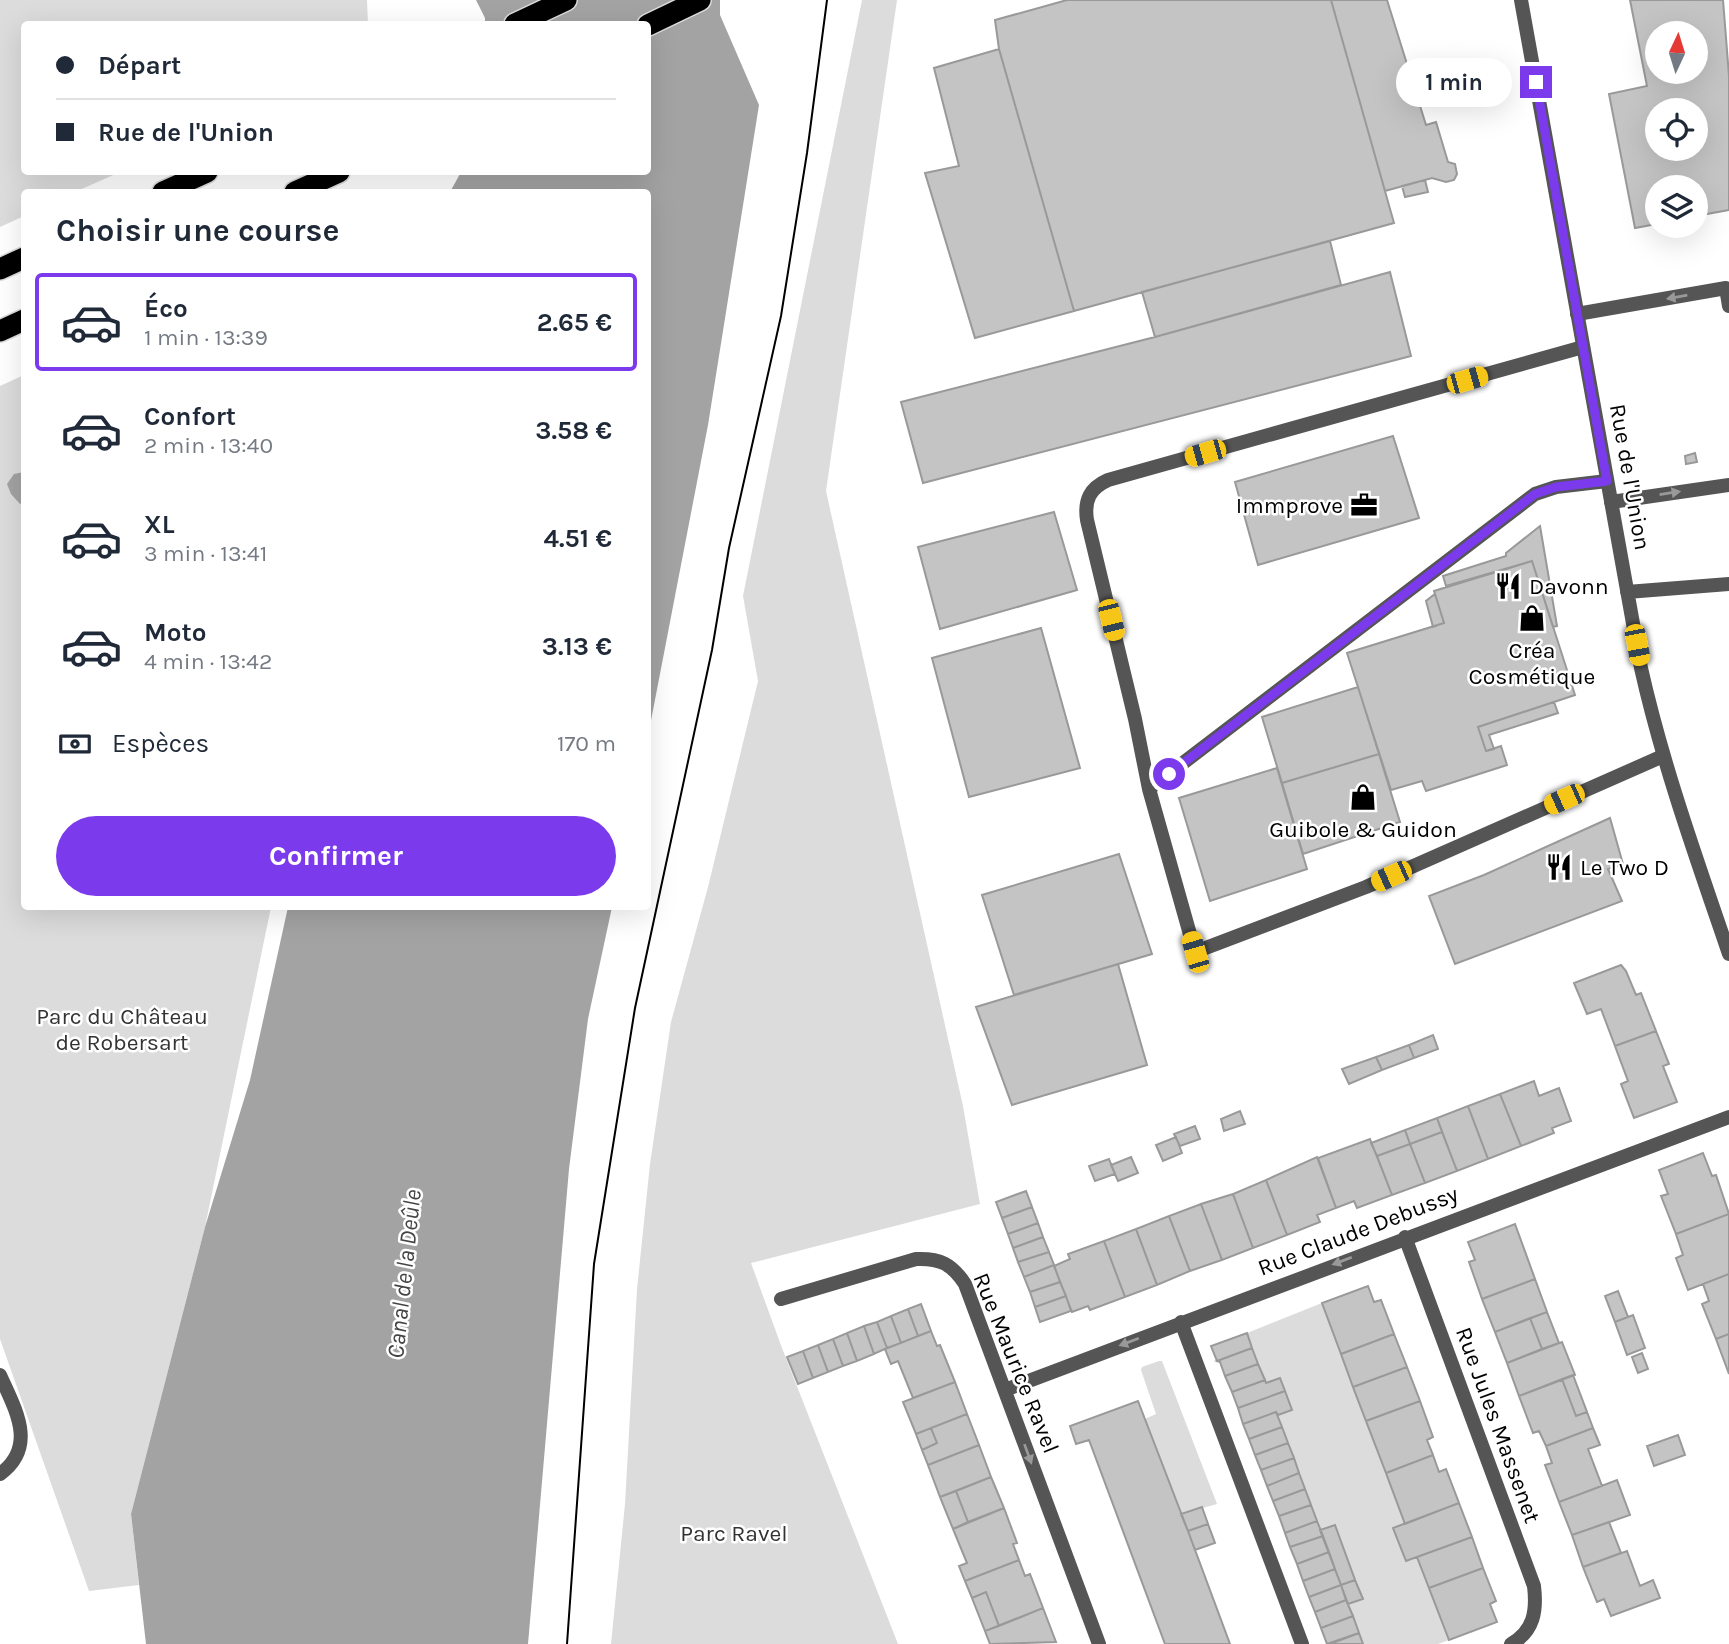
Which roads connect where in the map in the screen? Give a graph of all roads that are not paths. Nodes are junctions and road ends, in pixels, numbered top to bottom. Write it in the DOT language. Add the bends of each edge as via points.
graph roads {
  1 [pos="566,0"];
  2 [pos="700,0"];
  3 [pos="1521,0"];
  4 [pos="521,21"];
  5 [pos="651,24"];
  6 [pos="200,175"];
  7 [pos="332,175"];
  8 [pos="170,189"];
  9 [pos="302,189"];
  10 [pos="21,259"];
  11 [pos="0,269"];
  12 [pos="1729,306"];
  13 [pos="1577,314"];
  14 [pos="21,321"];
  15 [pos="0,331"];
  16 [pos="1583,347"];
  17 [pos="1607,481"];
  18 [pos="1729,485"];
  19 [pos="1611,502"];
  20 [pos="1729,584"];
  21 [pos="1627,592"];
  22 [pos="1663,756"];
  23 [pos="1149,789"];
  24 [pos="1729,954"];
  25 [pos="1729,1116"];
  26 [pos="1405,1237"];
  27 [pos="781,1299"];
  28 [pos="1181,1322"];
  29 [pos="0,1375"];
  30 [pos="1004,1390"];
  31 [pos="0,1474"];
  32 [pos="1098,1644"];
  33 [pos="1302,1644"];
  34 [pos="1511,1644"];
  1 -- 4 [label="highway"];
  2 -- 5 [label="highway"];
  3 -- 13 [label="street, Rue de l'Union"];
  6 -- 8 [label="highway"];
  7 -- 9 [label="highway"];
  10 -- 11 [label="highway"];
  12 -- 13 [label="street, one-way" via="1726,288"];
  13 -- 16 [label="street, Rue de l'Union"];
  14 -- 15 [label="highway"];
  16 -- 17 [label="street, Rue de l'Union"];
  16 -- 23 [label="street" via="1132,472 1091,491 1086,501 1087,520"];
  17 -- 19 [label="street, Rue de l'Union"];
  17 -- 23 [label="street" via="1535,494"];
  19 -- 18 [label="street, one-way"];
  19 -- 21 [label="street, Rue de l'Union"];
  20 -- 21 [label="street"];
  21 -- 22 [label="street, Rue de l'Union"];
  22 -- 23 [label="street" via="1366,887 1195,952"];
  22 -- 24 [label="street, Rue de l'Union"];
  25 -- 26 [label="street, Rue Claude Debussy"];
  26 -- 28 [label="street, Rue Claude Debussy, one-way"];
  26 -- 34 [label="street, Rue Jules Massenet" via="1534,1586 1535,1616 1528,1630"];
  27 -- 30 [label="street, Rue Maurice Ravel" via="916,1259 947,1262 965,1284"];
  28 -- 30 [label="street, Rue Claude Debussy, one-way"];
  28 -- 33 [label="street"];
  29 -- 31 [label="street" via="20,1423 21,1441 10,1467"];
  30 -- 32 [label="street, Rue Maurice Ravel, one-way"];
}
